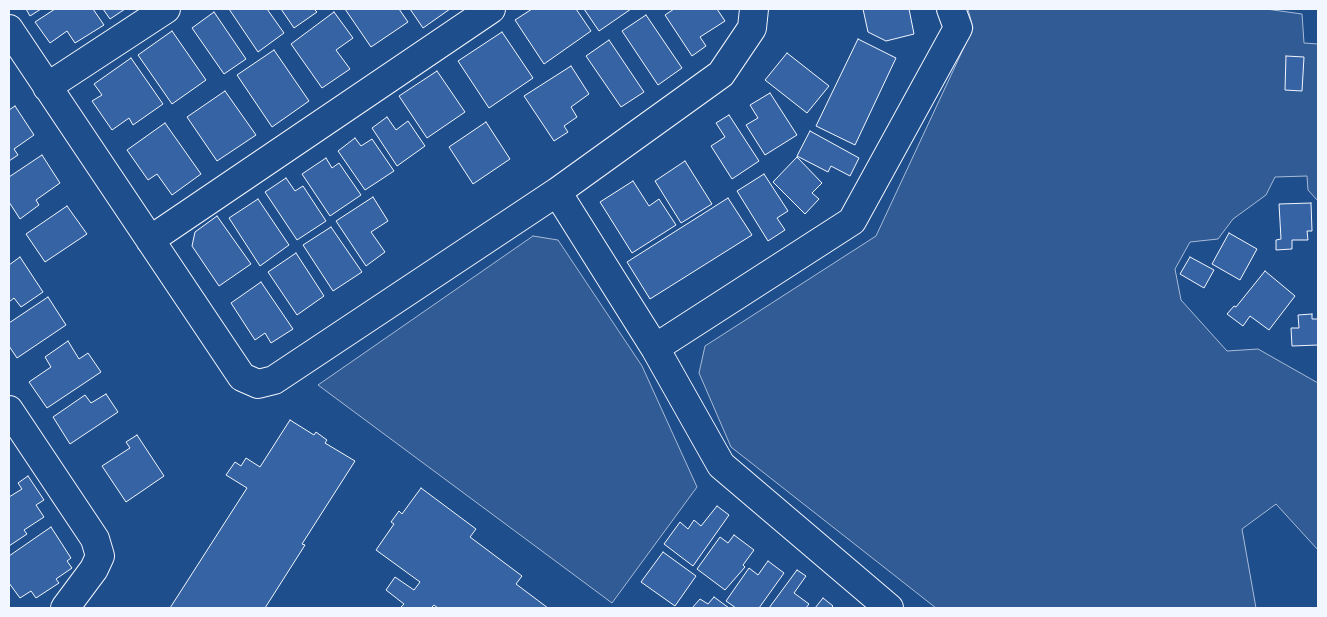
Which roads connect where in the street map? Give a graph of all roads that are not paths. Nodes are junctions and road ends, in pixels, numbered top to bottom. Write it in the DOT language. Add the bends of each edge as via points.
graph roads {
  1 [pos="166,9"];
  2 [pos="491,9"];
  3 [pos="754,9"];
  4 [pos="952,9"];
  5 [pos="9,29"];
  6 [pos="48,87"];
  7 [pos="557,192"];
  8 [pos="150,240"];
  9 [pos="656,348"];
  10 [pos="9,410"];
  11 [pos="64,608"];
  12 [pos="889,608"];
  1 -- 6 [label="street"];
  2 -- 8 [label="street"];
  3 -- 7 [label="street" via="752,28 721,74"];
  4 -- 9 [label="street" via="958,28 852,221"];
  5 -- 6 [label="street"];
  6 -- 8 [label="street"];
  7 -- 8 [label="street" via="274,380 258,384 242,377"];
  7 -- 9 [label="street"];
  9 -- 12 [label="street" via="720,465"];
  10 -- 11 [label="street" via="95,539 100,556"];
}
